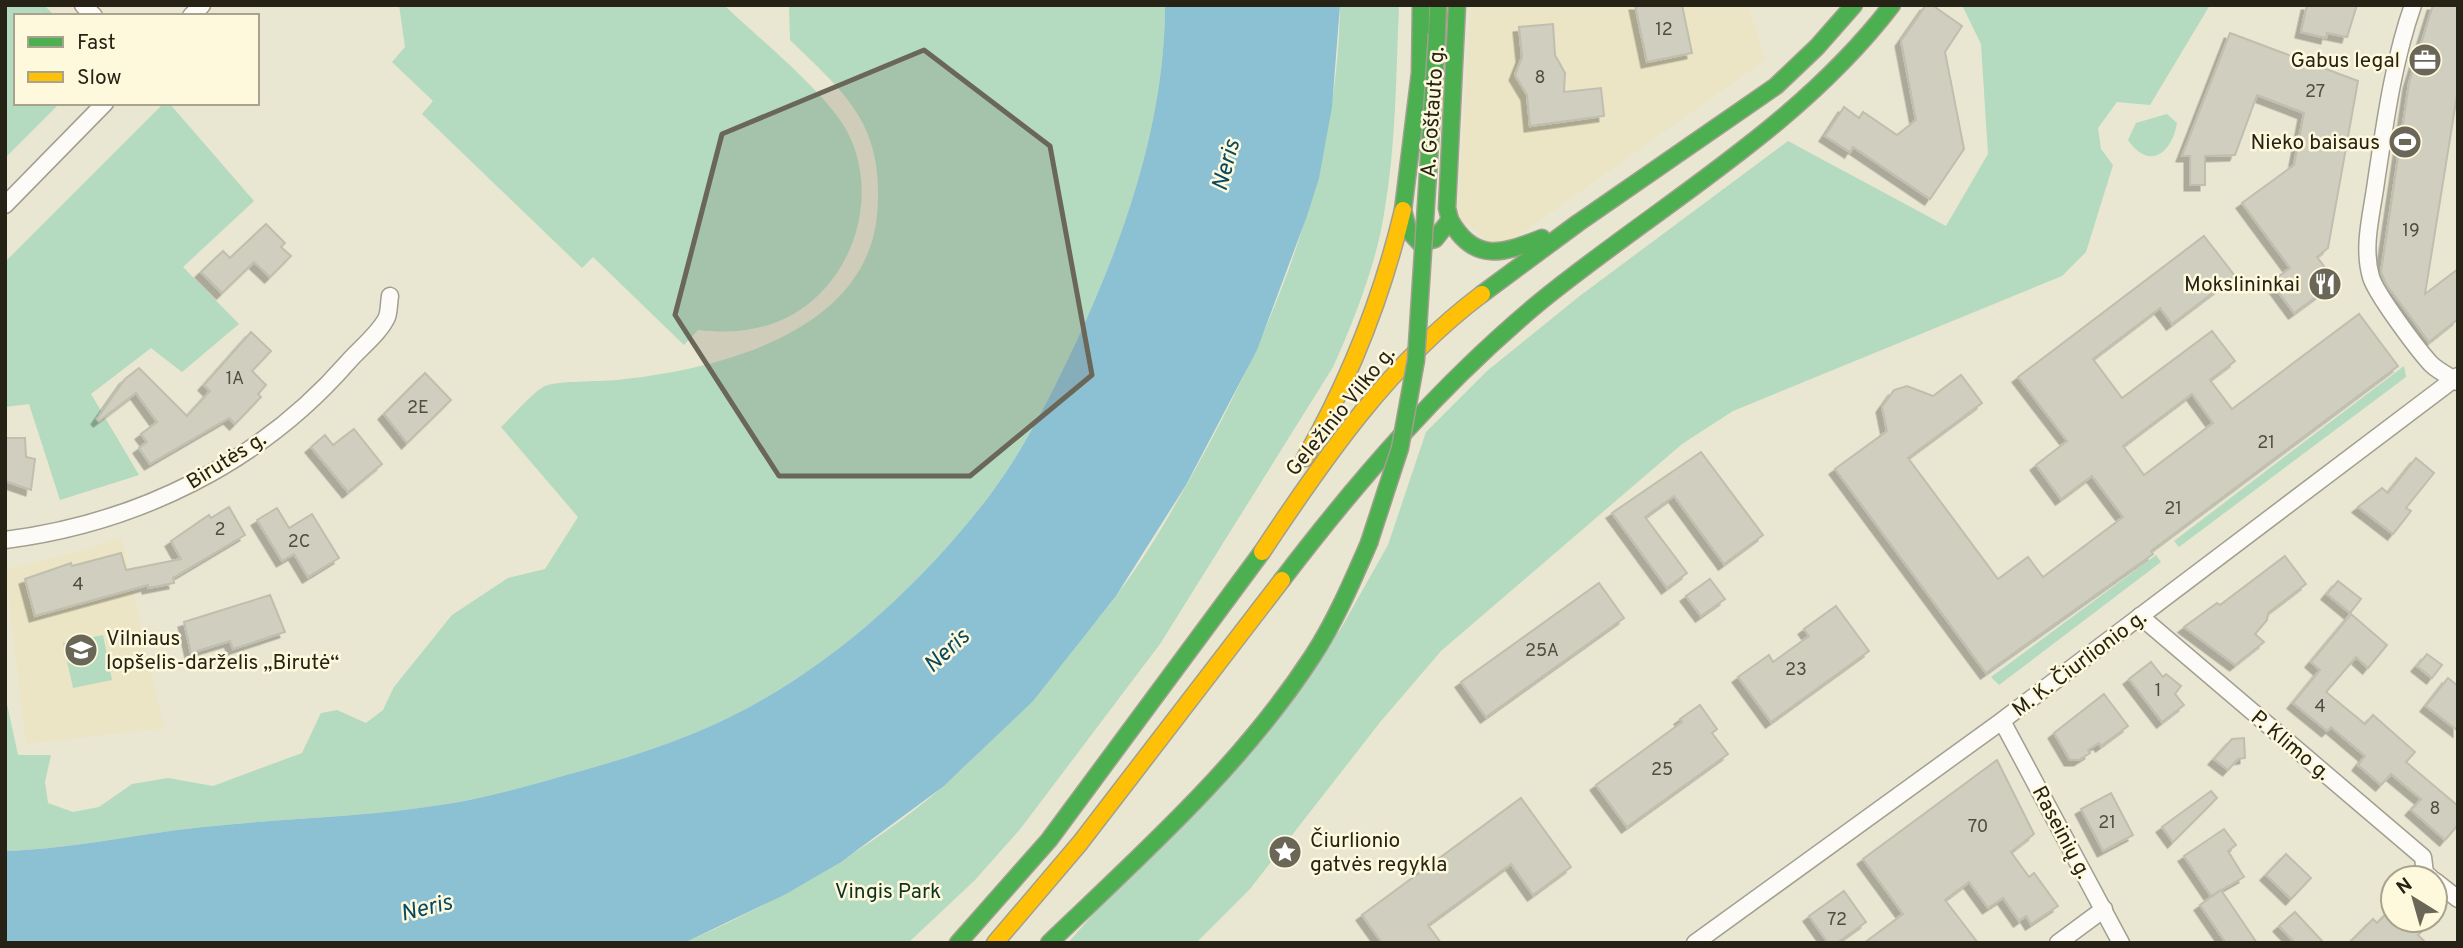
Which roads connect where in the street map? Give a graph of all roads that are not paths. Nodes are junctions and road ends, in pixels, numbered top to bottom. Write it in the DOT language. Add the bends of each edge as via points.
graph roads {
  1 [pos="1421,5"];
  2 [pos="1438,5"];
  3 [pos="1457,5"];
  4 [pos="1854,5"];
  5 [pos="1892,5"];
  6 [pos="2413,5"];
  7 [pos="103,105"];
  8 [pos="5,205"];
  9 [pos="1403,210"];
  10 [pos="1450,220"];
  11 [pos="1578,223"];
  12 [pos="390,296"];
  13 [pos="2456,379"];
  14 [pos="5,540"];
  15 [pos="1244,580"];
  16 [pos="2140,617"];
  17 [pos="2002,721"];
  18 [pos="2424,864"];
  19 [pos="2104,909"];
  20 [pos="958,943"];
  21 [pos="995,943"];
  22 [pos="1049,943"];
  23 [pos="1695,943"];
  24 [pos="2058,943"];
  25 [pos="2121,943"];
  1 -- 9 [label="main road, A. Goštauto g." via="1420,73"];
  2 -- 22 [label="main road, bridge" via="1416,360 1400,448 1370,543 1313,656 1242,751"];
  3 -- 10 [label="main road, A. Goštauto g."];
  4 -- 11 [label="main road, Geležinio Vilko g." via="1776,86"];
  5 -- 21 [label="main road" via="1839,68 1799,106 1556,288 1434,401 1360,484 1067,860"];
  6 -- 13 [label="street" via="2388,107 2368,261 2371,280 2382,298 2432,365"];
  7 -- 8 [label="street"];
  9 -- 10 [label="main road" via="1408,230 1420,243 1441,237"];
  9 -- 15 [label="main road, A. Goštauto g." via="1367,339"];
  10 -- 11 [label="main road" via="1463,240 1485,252 1511,251"];
  11 -- 15 [label="main road, Geležinio Vilko g." via="1450,318 1393,372 1308,482"];
  12 -- 14 [label="street, Birutės g." via="387,317 325,388 239,455 153,504 89,526"];
  13 -- 16 [label="street, M. K. Čiurlionio g."];
  15 -- 20 [label="main road, Geležinio Vilko g." via="1049,839"];
  16 -- 17 [label="street, M. K. Čiurlionio g."];
  16 -- 18 [label="street, P. Klimo g." via="2423,857"];
  17 -- 19 [label="street, Raseinių g."];
  17 -- 23 [label="street, M. K. Čiurlionio g."];
  19 -- 24 [label="street"];
  19 -- 25 [label="street, Raseinių g."];
}
